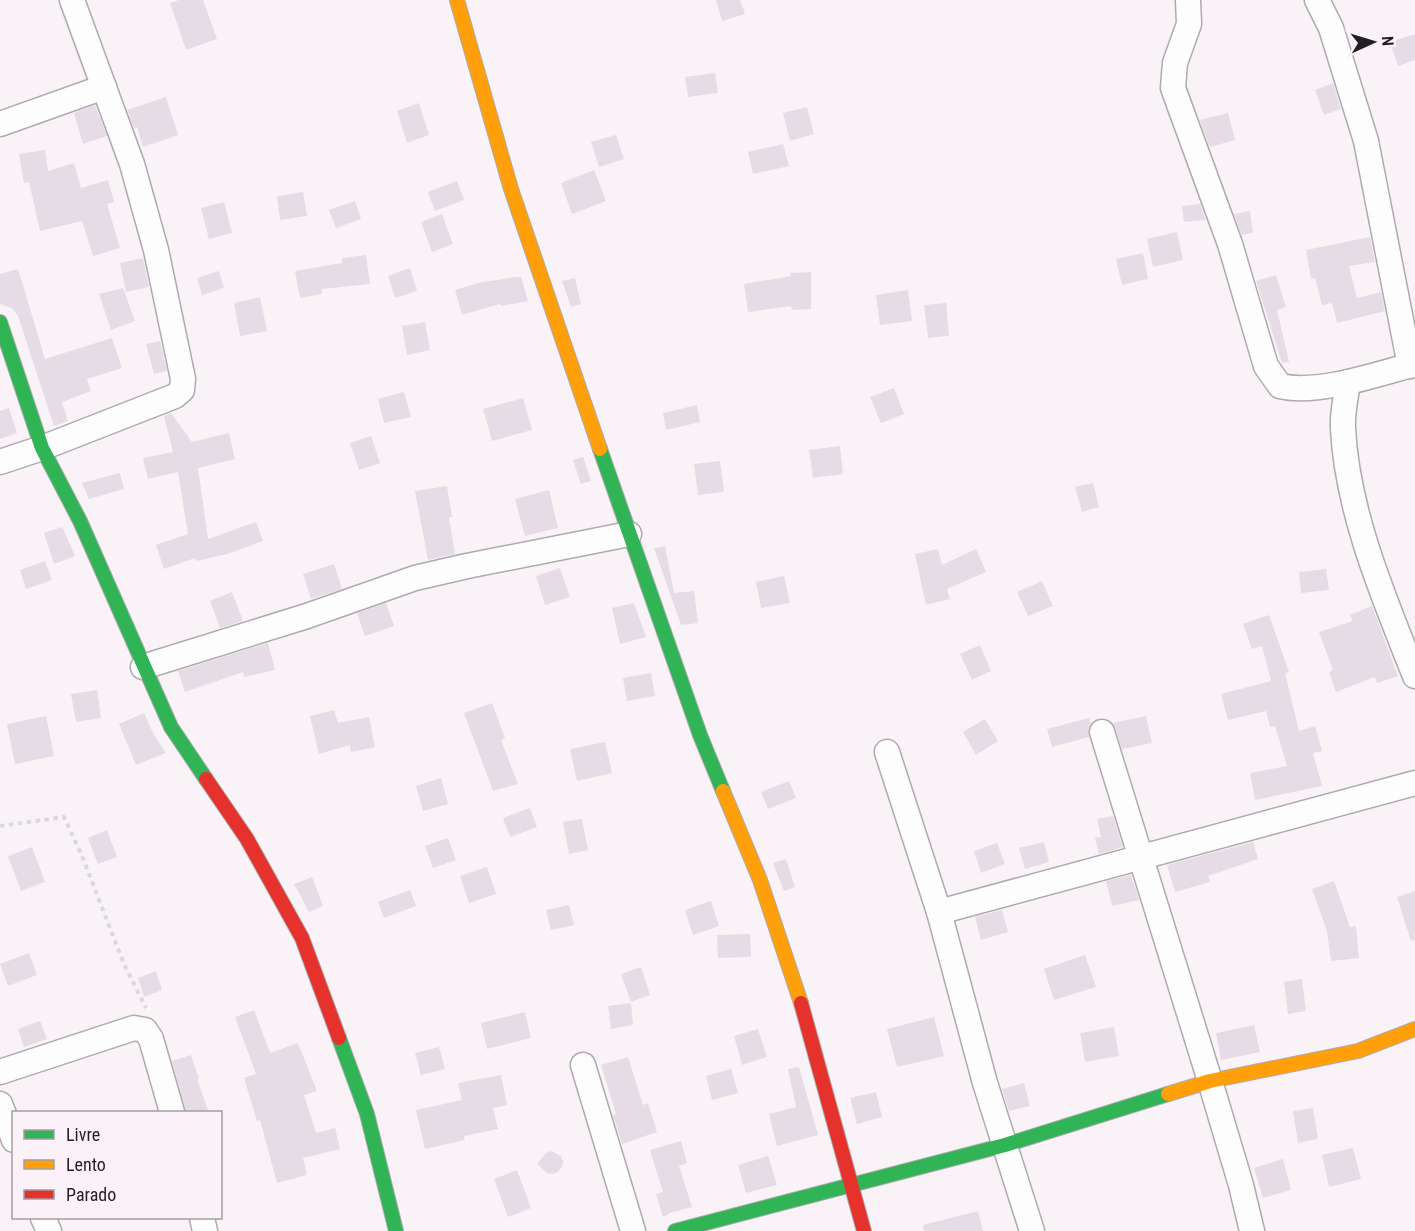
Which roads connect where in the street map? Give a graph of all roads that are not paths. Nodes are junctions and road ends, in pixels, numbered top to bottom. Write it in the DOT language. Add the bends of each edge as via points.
graph roads {
  1 [pos="72,0"];
  2 [pos="456,0"];
  3 [pos="1188,0"];
  4 [pos="1317,0"];
  5 [pos="104,87"];
  6 [pos="0,124"];
  7 [pos="0,322"];
  8 [pos="1412,365"];
  9 [pos="1348,382"];
  10 [pos="42,448"];
  11 [pos="0,462"];
  12 [pos="629,534"];
  13 [pos="143,667"];
  14 [pos="1415,676"];
  15 [pos="1102,732"];
  16 [pos="887,752"];
  17 [pos="1415,783"];
  18 [pos="1141,856"];
  19 [pos="939,912"];
  20 [pos="1415,1029"];
  21 [pos="583,1065"];
  22 [pos="0,1072"];
  23 [pos="1210,1081"];
  24 [pos="0,1104"];
  25 [pos="171,1111"];
  26 [pos="12,1135"];
  27 [pos="1005,1145"];
  28 [pos="852,1186"];
  29 [pos="396,1231"];
  30 [pos="633,1231"];
  31 [pos="675,1231"];
  32 [pos="864,1231"];
  33 [pos="1032,1231"];
  34 [pos="1252,1231"];
  1 -- 5 [label="street"];
  2 -- 12 [label="street" via="510,189"];
  3 -- 9 [label="street" via="1189,24 1175,63 1173,88 1230,244 1266,366 1280,386 1296,390"];
  4 -- 8 [label="street" via="1331,28 1366,141"];
  5 -- 6 [label="street"];
  5 -- 10 [label="street" via="132,164 156,250 181,368 182,390"];
  7 -- 10 [label="street"];
  8 -- 9 [label="street"];
  9 -- 14 [label="street" via="1343,426 1349,474 1378,581"];
  10 -- 11 [label="street"];
  10 -- 13 [label="street" via="80,521"];
  12 -- 13 [label="street" via="415,578"];
  12 -- 28 [label="street" via="700,735 797,987"];
  13 -- 29 [label="street" via="171,727 247,839 302,938 367,1114"];
  15 -- 18 [label="street"];
  16 -- 19 [label="street"];
  17 -- 18 [label="street"];
  18 -- 19 [label="street"];
  18 -- 23 [label="street"];
  19 -- 27 [label="street"];
  20 -- 23 [label="street" via="1358,1051"];
  21 -- 30 [label="street"];
  22 -- 25 [label="street" via="134,1028 145,1030"];
  23 -- 27 [label="street"];
  23 -- 34 [label="street"];
  24 -- 26 [label="street"];
  27 -- 28 [label="street"];
  27 -- 33 [label="street"];
  28 -- 31 [label="street"];
  28 -- 32 [label="street"];
}
